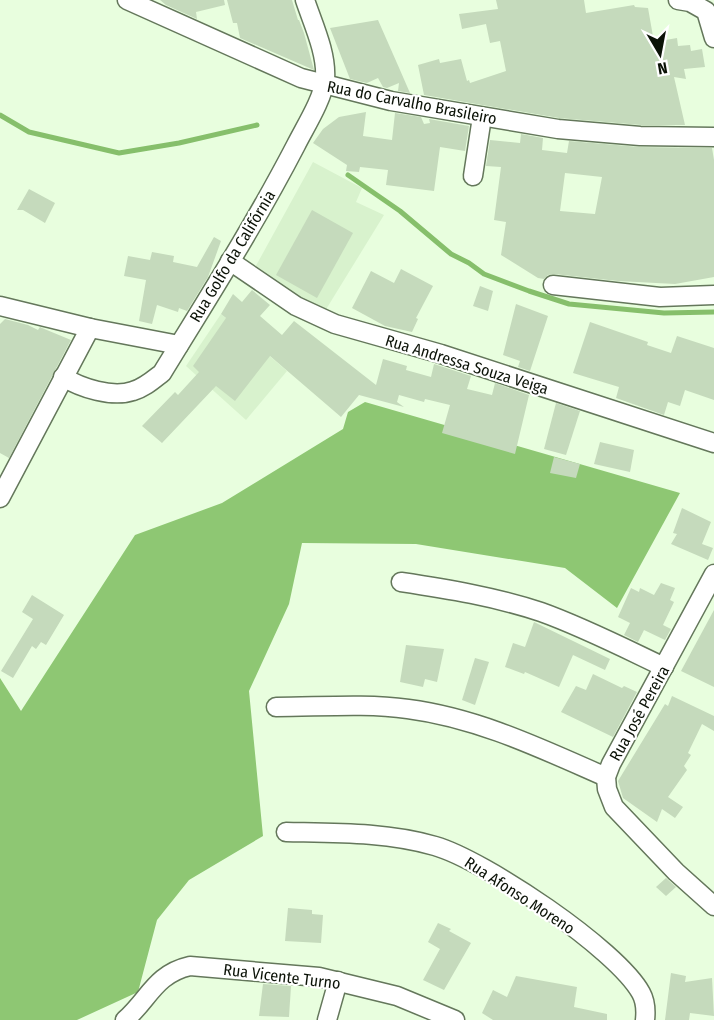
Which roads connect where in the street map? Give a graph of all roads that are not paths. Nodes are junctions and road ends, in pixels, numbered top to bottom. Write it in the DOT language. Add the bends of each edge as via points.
graph roads {
  1 [pos="127,0"];
  2 [pos="305,0"];
  3 [pos="678,0"];
  4 [pos="144,4"];
  5 [pos="714,38"];
  6 [pos="324,85"];
  7 [pos="482,117"];
  8 [pos="714,137"];
  9 [pos="473,176"];
  10 [pos="230,261"];
  11 [pos="553,285"];
  12 [pos="714,295"];
  13 [pos="0,306"];
  14 [pos="90,328"];
  15 [pos="179,345"];
  16 [pos="63,377"];
  17 [pos="714,443"];
  18 [pos="0,498"];
  19 [pos="714,574"];
  20 [pos="401,582"];
  21 [pos="664,666"];
  22 [pos="276,707"];
  23 [pos="606,777"];
  24 [pos="286,832"];
  25 [pos="714,906"];
  26 [pos="338,981"];
  27 [pos="125,1020"];
  28 [pos="327,1020"];
  29 [pos="455,1020"];
  30 [pos="645,1020"];
  1 -- 4 [label="street, Rua do Carvalho Brasileiro"];
  2 -- 6 [label="street" via="324,60"];
  3 -- 5 [label="street" via="706,11"];
  4 -- 6 [label="street, Rua do Carvalho Brasileiro"];
  6 -- 7 [label="street, Rua do Carvalho Brasileiro"];
  6 -- 10 [label="street, Rua Golfo da Califórnia" via="283,170"];
  7 -- 8 [label="street, Rua do Carvalho Brasileiro" via="558,129"];
  7 -- 9 [label="street"];
  10 -- 15 [label="street, Rua Golfo da Califórnia"];
  10 -- 17 [label="street, Rua Andressa Souza Veiga" via="296,306 335,324 441,354"];
  11 -- 12 [label="street" via="660,297"];
  13 -- 14 [label="street"];
  14 -- 15 [label="street"];
  14 -- 16 [label="street"];
  15 -- 16 [label="street, Rua Golfo da Califórnia" via="162,373 132,392 92,389"];
  16 -- 18 [label="street"];
  19 -- 21 [label="street, Rua José Pereira"];
  20 -- 21 [label="street" via="467,593 540,612"];
  21 -- 23 [label="street, Rua José Pereira"];
  22 -- 23 [label="street" via="366,706 447,716 494,730"];
  23 -- 25 [label="street, Rua José Pereira" via="614,807"];
  24 -- 30 [label="street, Rua Afonso Moreno" via="364,833 434,846 464,857 554,914 607,954 641,994"];
  26 -- 27 [label="street, Rua Vicente Turno" via="190,966 163,978"];
  26 -- 28 [label="street"];
  26 -- 29 [label="street, Rua Vicente Turno" via="397,996"];
}
